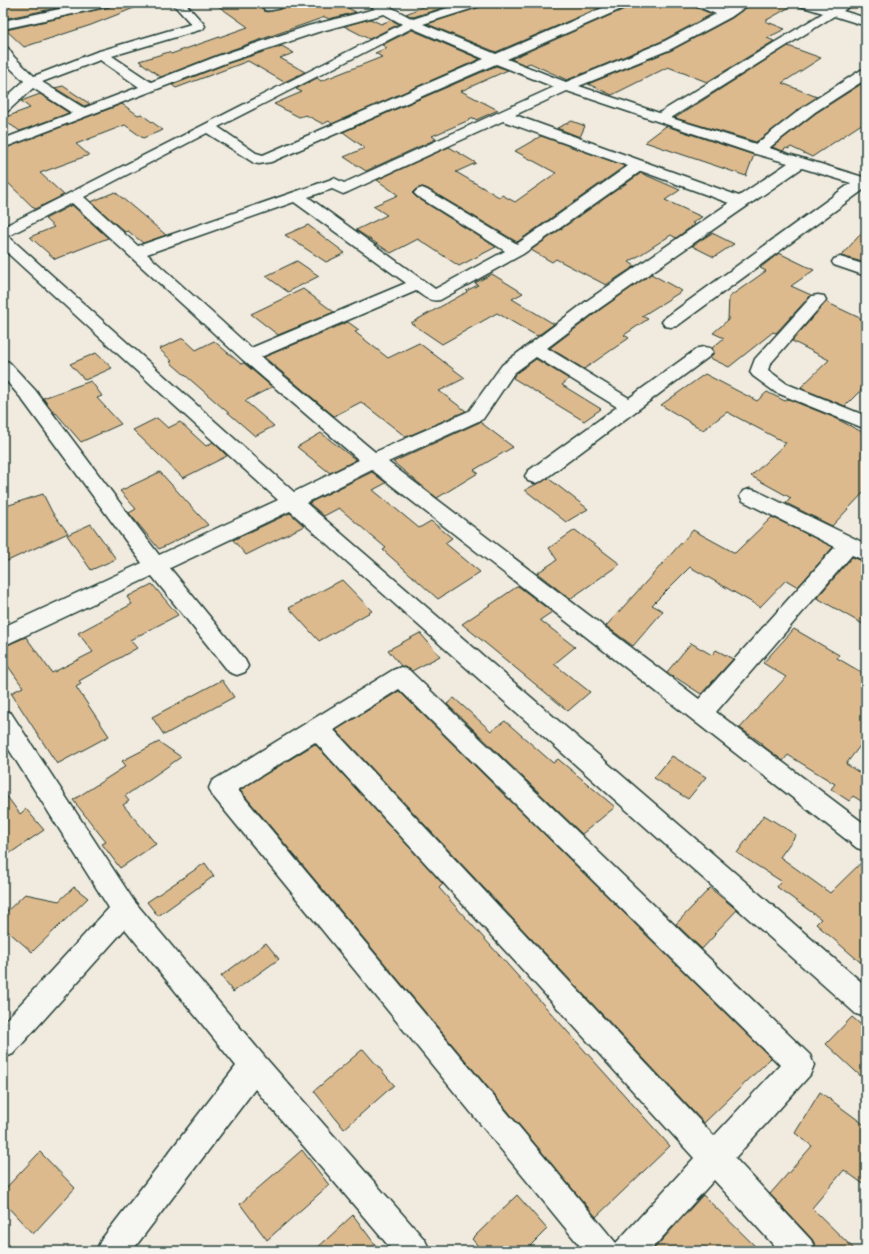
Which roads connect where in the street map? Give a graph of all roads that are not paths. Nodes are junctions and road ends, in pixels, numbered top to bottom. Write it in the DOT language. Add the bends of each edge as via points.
graph roads {
  1 [pos="105,3"];
  2 [pos="178,3"];
  3 [pos="476,3"];
  4 [pos="624,3"];
  5 [pos="700,3"];
  6 [pos="745,3"];
  7 [pos="804,3"];
  8 [pos="847,3"];
  9 [pos="380,7"];
  10 [pos="833,12"];
  11 [pos="727,14"];
  12 [pos="866,22"];
  13 [pos="413,23"];
  14 [pos="3,25"];
  15 [pos="101,55"];
  16 [pos="5,57"];
  17 [pos="495,59"];
  18 [pos="866,74"];
  19 [pos="32,81"];
  20 [pos="149,87"];
  21 [pos="565,87"];
  22 [pos="3,108"];
  23 [pos="82,113"];
  24 [pos="503,116"];
  25 [pos="661,118"];
  26 [pos="208,127"];
  27 [pos="3,144"];
  28 [pos="757,150"];
  29 [pos="799,163"];
  30 [pos="638,166"];
  31 [pos="864,183"];
  32 [pos="422,193"];
  33 [pos="74,196"];
  34 [pos="296,196"];
  35 [pos="740,202"];
  36 [pos="3,233"];
  37 [pos="3,240"];
  38 [pos="517,250"];
  39 [pos="137,252"];
  40 [pos="840,262"];
  41 [pos="866,271"];
  42 [pos="418,284"];
  43 [pos="818,300"];
  44 [pos="671,322"];
  45 [pos="536,349"];
  46 [pos="704,352"];
  47 [pos="249,356"];
  48 [pos="3,366"];
  49 [pos="631,407"];
  50 [pos="863,416"];
  51 [pos="373,461"];
  52 [pos="535,476"];
  53 [pos="750,496"];
  54 [pos="292,502"];
  55 [pos="857,549"];
  56 [pos="156,566"];
  57 [pos="3,637"];
  58 [pos="237,666"];
  59 [pos="701,713"];
  60 [pos="3,720"];
  61 [pos="317,728"];
  62 [pos="866,840"];
  63 [pos="125,910"];
  64 [pos="866,1004"];
  65 [pos="3,1044"];
  66 [pos="254,1066"];
  67 [pos="715,1158"];
  68 [pos="112,1251"];
  69 [pos="414,1251"];
  70 [pos="604,1251"];
  71 [pos="629,1251"];
  72 [pos="800,1251"];
  1 -- 14 [label="street"];
  2 -- 15 [label="street" via="199,26 154,37"];
  3 -- 13 [label="street"];
  4 -- 17 [label="street"];
  5 -- 11 [label="street"];
  6 -- 11 [label="street"];
  7 -- 10 [label="street"];
  8 -- 10 [label="street"];
  9 -- 13 [label="street"];
  9 -- 20 [label="street" via="223,59"];
  10 -- 12 [label="street"];
  10 -- 25 [label="street"];
  11 -- 21 [label="street" via="666,46"];
  13 -- 17 [label="street"];
  13 -- 26 [label="street"];
  15 -- 19 [label="street"];
  15 -- 20 [label="street"];
  16 -- 19 [label="street"];
  17 -- 21 [label="street"];
  17 -- 26 [label="street" via="266,159 259,160 251,156"];
  18 -- 28 [label="street" via="810,110"];
  19 -- 22 [label="street"];
  19 -- 23 [label="street"];
  20 -- 23 [label="street"];
  21 -- 24 [label="street"];
  21 -- 25 [label="street"];
  23 -- 27 [label="street"];
  24 -- 30 [label="street"];
  24 -- 34 [label="street" via="343,189 334,183"];
  25 -- 28 [label="street"];
  26 -- 33 [label="street"];
  28 -- 29 [label="street"];
  29 -- 31 [label="street"];
  29 -- 35 [label="street"];
  30 -- 35 [label="street"];
  30 -- 38 [label="street"];
  31 -- 44 [label="street"];
  32 -- 38 [label="street"];
  33 -- 36 [label="street"];
  33 -- 39 [label="street"];
  34 -- 39 [label="street"];
  34 -- 42 [label="street"];
  35 -- 45 [label="street" via="594,304"];
  37 -- 54 [label="street"];
  38 -- 42 [label="street" via="434,296"];
  39 -- 47 [label="street"];
  40 -- 41 [label="street"];
  42 -- 47 [label="street"];
  43 -- 50 [label="street" via="761,363 759,372 781,388"];
  45 -- 49 [label="street"];
  45 -- 51 [label="street" via="508,369 476,415"];
  46 -- 49 [label="street"];
  47 -- 51 [label="street"];
  48 -- 56 [label="street" via="28,394"];
  49 -- 52 [label="street"];
  51 -- 54 [label="street"];
  51 -- 59 [label="street"];
  53 -- 55 [label="street"];
  54 -- 56 [label="street"];
  54 -- 64 [label="street"];
  55 -- 59 [label="street"];
  56 -- 57 [label="street"];
  56 -- 58 [label="street"];
  59 -- 62 [label="street"];
  60 -- 63 [label="street"];
  61 -- 67 [label="street"];
  61 -- 67 [label="street" via="401,676 800,1065"];
  61 -- 70 [label="street" via="221,788"];
  63 -- 65 [label="street"];
  63 -- 66 [label="street"];
  66 -- 68 [label="street"];
  66 -- 69 [label="street"];
  67 -- 71 [label="street"];
  67 -- 72 [label="street"];
}
